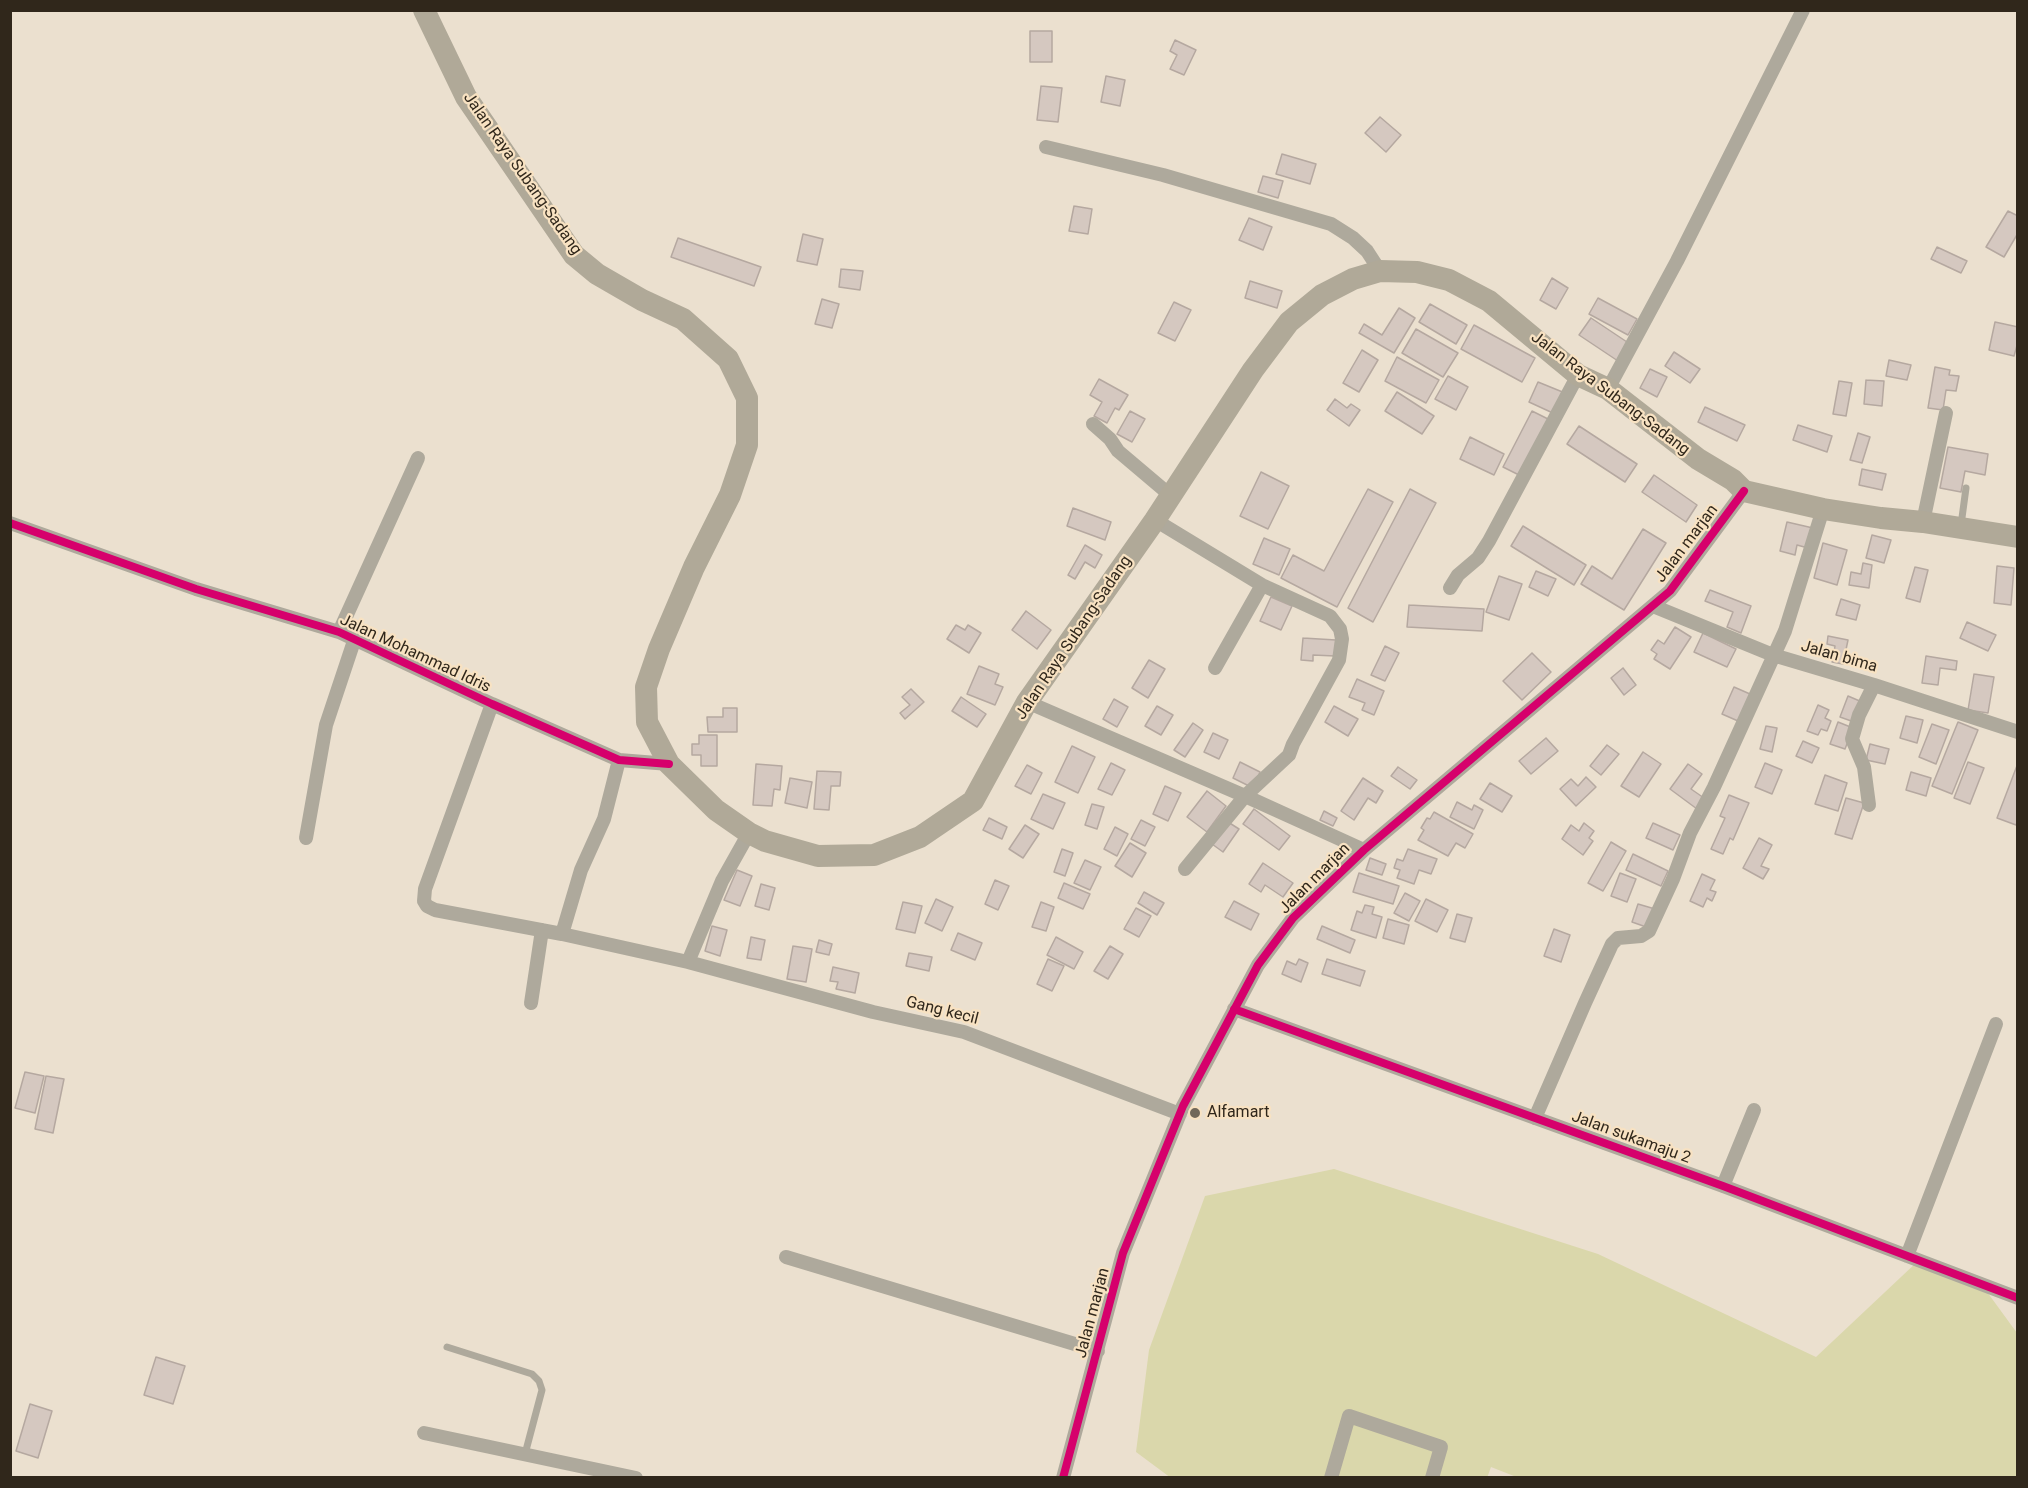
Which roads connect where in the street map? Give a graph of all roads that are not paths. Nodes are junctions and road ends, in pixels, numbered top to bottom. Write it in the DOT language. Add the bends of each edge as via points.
graph roads {
  1 [pos="424,10"];
  2 [pos="1803,10"];
  3 [pos="1046,147"];
  4 [pos="1380,271"];
  5 [pos="1578,375"];
  6 [pos="1608,389"];
  7 [pos="1946,413"];
  8 [pos="1093,424"];
  9 [pos="418,458"];
  10 [pos="1966,488"];
  11 [pos="1744,491"];
  12 [pos="1170,495"];
  13 [pos="1823,509"];
  14 [pos="1155,520"];
  15 [pos="1923,522"];
  16 [pos="10,523"];
  17 [pos="1960,527"];
  18 [pos="2018,537"];
  19 [pos="1262,585"];
  20 [pos="1450,588"];
  21 [pos="1653,606"];
  22 [pos="339,632"];
  23 [pos="354,641"];
  24 [pos="1773,655"];
  25 [pos="1215,668"];
  26 [pos="1874,685"];
  27 [pos="1027,702"];
  28 [pos="492,704"];
  29 [pos="2018,732"];
  30 [pos="619,760"];
  31 [pos="669,764"];
  32 [pos="1245,796"];
  33 [pos="1869,805"];
  34 [pos="749,833"];
  35 [pos="306,838"];
  36 [pos="1364,850"];
  37 [pos="1185,869"];
  38 [pos="542,930"];
  39 [pos="562,934"];
  40 [pos="688,962"];
  41 [pos="531,1004"];
  42 [pos="1234,1009"];
  43 [pos="1996,1024"];
  44 [pos="1754,1110"];
  45 [pos="1180,1114"];
  46 [pos="1535,1118"];
  47 [pos="1723,1186"];
  48 [pos="786,1257"];
  49 [pos="1907,1257"];
  50 [pos="2018,1298"];
  51 [pos="447,1347"];
  52 [pos="1098,1352"];
  53 [pos="424,1433"];
  54 [pos="525,1454"];
  55 [pos="636,1478"];
  56 [pos="1063,1478"];
  57 [pos="1331,1478"];
  58 [pos="1432,1478"];
  1 -- 31 [label="main road, Jalan Raya Subang-Sadang" via="466,97 574,255 597,274 683,319 729,359 747,398 747,445 730,495 694,567 646,687 647,722"];
  2 -- 6 [label="street"];
  3 -- 4 [label="street" via="1163,175 1331,224 1367,251"];
  4 -- 5 [label="main road, Jalan Raya Subang-Sadang" via="1417,272 1449,280 1489,301"];
  4 -- 12 [label="main road, Jalan Raya Subang-Sadang" via="1322,295 1289,322 1252,370"];
  5 -- 6 [label="main road, Jalan Raya Subang-Sadang"];
  5 -- 20 [label="street" via="1489,541"];
  6 -- 11 [label="main road, Jalan Raya Subang-Sadang"];
  7 -- 15 [label="street"];
  8 -- 12 [label="street"];
  9 -- 22 [label="street"];
  10 -- 17 [label="lane"];
  11 -- 13 [label="main road, Jalan Raya Subang-Sadang"];
  11 -- 21 [label="street, Jalan marjan" via="1670,591"];
  12 -- 14 [label="main road, Jalan Raya Subang-Sadang"];
  13 -- 15 [label="main road, Jalan Raya Subang-Sadang"];
  13 -- 24 [label="street" via="1785,631"];
  14 -- 19 [label="street"];
  14 -- 27 [label="main road, Jalan Raya Subang-Sadang"];
  15 -- 17 [label="main road, Jalan Raya Subang-Sadang"];
  16 -- 22 [label="street, Jalan Mohammad Idris" via="196,589"];
  17 -- 18 [label="main road, Jalan Raya Subang-Sadang"];
  19 -- 25 [label="street"];
  19 -- 32 [label="street" via="1330,616 1340,629 1342,649 1289,755"];
  21 -- 24 [label="street, Jalan bima"];
  21 -- 36 [label="street, Jalan marjan"];
  22 -- 23 [label="street, Jalan Mohammad Idris"];
  23 -- 28 [label="street, Jalan Mohammad Idris"];
  23 -- 35 [label="street" via="326,725"];
  24 -- 26 [label="street, Jalan bima"];
  24 -- 46 [label="street" via="1649,931 1641,936 1618,938 1612,944"];
  26 -- 29 [label="street, Jalan bima"];
  26 -- 33 [label="street" via="1852,739 1864,767"];
  27 -- 32 [label="street"];
  27 -- 34 [label="main road, Jalan Raya Subang-Sadang" via="973,801 920,837 874,855 818,855"];
  28 -- 30 [label="street, Jalan Mohammad Idris"];
  28 -- 38 [label="street, Gang kecil" via="423,901 435,910"];
  30 -- 31 [label="street, Jalan Mohammad Idris"];
  30 -- 39 [label="street" via="604,819 582,870"];
  31 -- 34 [label="main road, Jalan Raya Subang-Sadang" via="716,810"];
  32 -- 36 [label="street"];
  32 -- 37 [label="street"];
  34 -- 40 [label="street" via="722,881"];
  36 -- 42 [label="street, Jalan marjan" via="1293,918 1258,965"];
  38 -- 39 [label="street, Gang kecil"];
  38 -- 41 [label="street"];
  39 -- 40 [label="street, Gang kecil"];
  40 -- 45 [label="street, Gang kecil" via="964,1032"];
  42 -- 45 [label="street, Jalan marjan"];
  42 -- 46 [label="street, Jalan sukamaju 2"];
  43 -- 49 [label="street"];
  44 -- 47 [label="street"];
  45 -- 52 [label="street, Jalan marjan" via="1123,1254"];
  46 -- 47 [label="street, Jalan sukamaju 2"];
  47 -- 49 [label="street, Jalan sukamaju 2"];
  48 -- 52 [label="street"];
  49 -- 50 [label="street, Jalan sukamaju 2"];
  51 -- 54 [label="lane" via="532,1374 539,1381 542,1390"];
  52 -- 56 [label="street, Jalan marjan"];
  53 -- 54 [label="street"];
  54 -- 55 [label="street"];
  57 -- 58 [label="street" via="1349,1416 1441,1447"];
}
